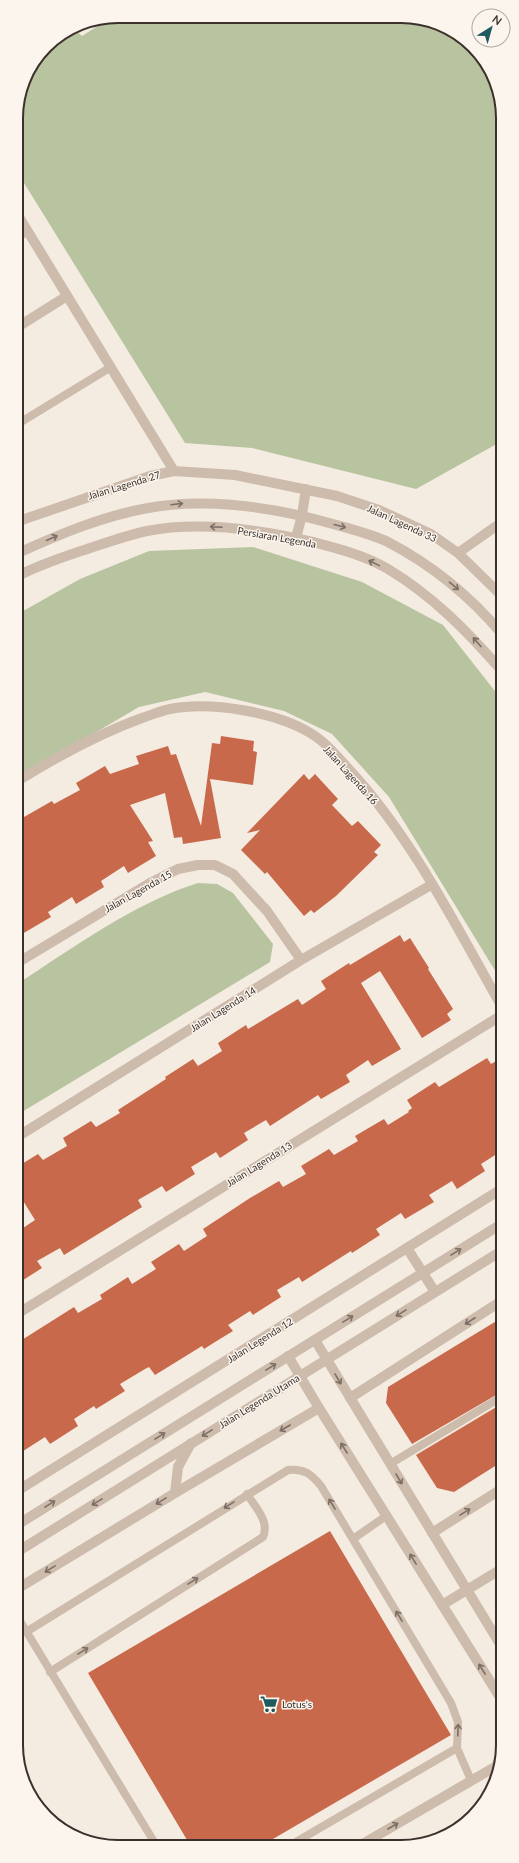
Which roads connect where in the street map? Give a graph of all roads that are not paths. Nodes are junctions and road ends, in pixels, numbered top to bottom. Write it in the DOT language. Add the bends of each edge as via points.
graph roads {
  1 [pos="23,223"];
  2 [pos="28,231"];
  3 [pos="23,234"];
  4 [pos="67,296"];
  5 [pos="23,324"];
  6 [pos="111,367"];
  7 [pos="23,421"];
  8 [pos="174,471"];
  9 [pos="306,489"];
  10 [pos="302,515"];
  11 [pos="23,520"];
  12 [pos="496,526"];
  13 [pos="296,538"];
  14 [pos="23,551"];
  15 [pos="458,553"];
  16 [pos="23,574"];
  17 [pos="496,590"];
  18 [pos="496,628"];
  19 [pos="496,664"];
  20 [pos="23,778"];
  21 [pos="431,885"];
  22 [pos="23,958"];
  23 [pos="301,960"];
  24 [pos="496,997"];
  25 [pos="496,1018"];
  26 [pos="23,1133"];
  27 [pos="496,1192"];
  28 [pos="496,1227"];
  29 [pos="408,1248"];
  30 [pos="496,1254"];
  31 [pos="423,1272"];
  32 [pos="434,1292"];
  33 [pos="496,1304"];
  34 [pos="23,1310"];
  35 [pos="314,1340"];
  36 [pos="288,1356"];
  37 [pos="326,1359"];
  38 [pos="300,1376"];
  39 [pos="350,1398"];
  40 [pos="496,1400"];
  41 [pos="319,1408"];
  42 [pos="191,1443"];
  43 [pos="390,1464"];
  44 [pos="23,1486"];
  45 [pos="496,1492"];
  46 [pos="175,1493"];
  47 [pos="247,1494"];
  48 [pos="386,1516"];
  49 [pos="23,1521"];
  50 [pos="432,1533"];
  51 [pos="353,1539"];
  52 [pos="23,1548"];
  53 [pos="496,1572"];
  54 [pos="23,1585"];
  55 [pos="467,1590"];
  56 [pos="442,1605"];
  57 [pos="23,1627"];
  58 [pos="26,1632"];
  59 [pos="496,1638"];
  60 [pos="50,1672"];
  61 [pos="496,1691"];
  62 [pos="457,1748"];
  63 [pos="493,1768"];
  64 [pos="471,1780"];
  65 [pos="153,1840"];
  66 [pos="299,1840"];
  67 [pos="369,1840"];
  1 -- 2 [label="street"];
  2 -- 3 [label="lane"];
  2 -- 4 [label="street"];
  4 -- 5 [label="street"];
  4 -- 6 [label="street"];
  6 -- 7 [label="lane"];
  6 -- 8 [label="street"];
  8 -- 9 [label="street, Jalan Lagenda 27" via="235,475"];
  8 -- 11 [label="street, Jalan Lagenda 27" via="150,476"];
  9 -- 10 [label="street"];
  9 -- 15 [label="street, Jalan Lagenda 33" via="352,500 379,510 431,534"];
  10 -- 13 [label="street"];
  14 -- 10 [label="street, one-way" via="114,516 154,507 189,503 237,504"];
  10 -- 18 [label="street, one-way" via="356,530 412,556 442,575"];
  12 -- 15 [label="street"];
  13 -- 16 [label="street, Persiaran Legenda, one-way" via="214,527 148,531 119,538"];
  19 -- 13 [label="street, Persiaran Legenda, one-way" via="471,635 436,602 388,569 360,556"];
  15 -- 17 [label="street, Jalan Lagenda 33"];
  20 -- 21 [label="street, Jalan Lagenda 16" via="107,733 168,709 215,706 262,715 292,723 315,736 336,755 367,789 406,842"];
  21 -- 23 [label="street, Jalan Lagenda 14"];
  21 -- 24 [label="street, Jalan Lagenda 16"];
  22 -- 23 [label="street, Jalan Lagenda 15" via="178,869 215,865 233,874 267,911"];
  23 -- 26 [label="street, Jalan Lagenda 14"];
  25 -- 34 [label="street, Jalan Lagenda 13"];
  27 -- 29 [label="street, Jalan Legenda 12"];
  31 -- 28 [label="street, one-way"];
  29 -- 31 [label="street"];
  29 -- 44 [label="street, Jalan Legenda 12"];
  30 -- 32 [label="street, Jalan Legenda Utama"];
  31 -- 32 [label="street"];
  35 -- 31 [label="street, one-way"];
  32 -- 37 [label="street, Jalan Legenda Utama, one-way"];
  33 -- 39 [label="street, one-way"];
  35 -- 36 [label="street"];
  35 -- 37 [label="street"];
  36 -- 38 [label="street"];
  49 -- 36 [label="street, one-way"];
  37 -- 38 [label="street, Jalan Legenda Utama"];
  37 -- 39 [label="street, one-way"];
  38 -- 41 [label="street"];
  38 -- 42 [label="street, Jalan Legenda Utama, one-way"];
  39 -- 43 [label="street"];
  40 -- 43 [label="lane"];
  41 -- 46 [label="street, one-way"];
  48 -- 41 [label="street, one-way"];
  42 -- 46 [label="street" via="178,1467"];
  42 -- 52 [label="street, Jalan Legenda Utama, one-way"];
  43 -- 50 [label="street, one-way"];
  50 -- 45 [label="street, one-way"];
  46 -- 54 [label="street, one-way"];
  51 -- 47 [label="lane, one-way" via="321,1486 306,1471 288,1470"];
  47 -- 58 [label="lane, one-way"];
  60 -- 47 [label="lane, one-way" via="263,1537 266,1530 264,1521"];
  48 -- 51 [label="lane"];
  56 -- 48 [label="street, one-way"];
  50 -- 55 [label="street"];
  62 -- 51 [label="lane, one-way" via="458,1722 450,1703"];
  53 -- 55 [label="street"];
  55 -- 56 [label="street"];
  55 -- 59 [label="street"];
  61 -- 56 [label="street, one-way"];
  57 -- 58 [label="lane"];
  58 -- 60 [label="lane"];
  60 -- 65 [label="lane"];
  62 -- 64 [label="lane"];
  62 -- 66 [label="lane"];
  63 -- 64 [label="street"];
  67 -- 64 [label="street, one-way"];
}
